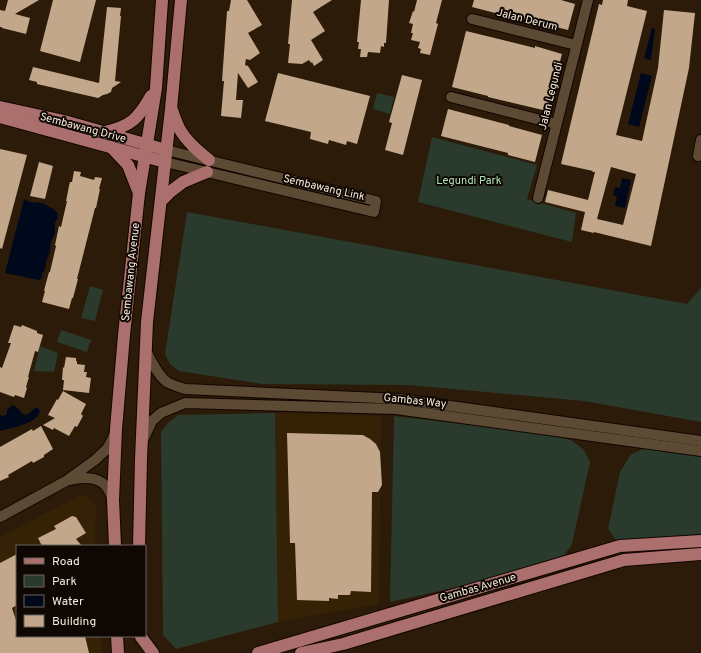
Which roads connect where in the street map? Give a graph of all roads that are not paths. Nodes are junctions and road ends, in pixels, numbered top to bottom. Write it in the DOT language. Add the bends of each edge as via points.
graph roads {
  1 [pos="162,0"];
  2 [pos="180,0"];
  3 [pos="588,0"];
  4 [pos="472,19"];
  5 [pos="576,45"];
  6 [pos="156,88"];
  7 [pos="451,97"];
  8 [pos="0,107"];
  9 [pos="171,109"];
  10 [pos="0,117"];
  11 [pos="556,124"];
  12 [pos="103,132"];
  13 [pos="701,140"];
  14 [pos="112,147"];
  15 [pos="146,150"];
  16 [pos="166,156"];
  17 [pos="698,156"];
  18 [pos="209,160"];
  19 [pos="207,172"];
  20 [pos="139,193"];
  21 [pos="538,198"];
  22 [pos="160,201"];
  23 [pos="146,351"];
  24 [pos="116,429"];
  25 [pos="142,441"];
  26 [pos="701,441"];
  27 [pos="701,451"];
  28 [pos="66,482"];
  29 [pos="113,500"];
  30 [pos="0,517"];
  31 [pos="701,541"];
  32 [pos="114,545"];
  33 [pos="139,545"];
  34 [pos="701,554"];
  35 [pos="117,637"];
  36 [pos="141,637"];
  37 [pos="118,653"];
  38 [pos="141,653"];
  39 [pos="153,653"];
  40 [pos="258,653"];
  41 [pos="301,653"];
  1 -- 6 [label="main road, Sembawang Avenue"];
  2 -- 9 [label="main road, Sembawang Avenue"];
  3 -- 5 [label="street, Jalan Legundi"];
  4 -- 5 [label="street, Jalan Derum"];
  5 -- 11 [label="street, Jalan Legundi"];
  6 -- 12 [label="main road" via="143,110 132,121 120,129"];
  6 -- 15 [label="main road, Sembawang Avenue"];
  7 -- 11 [label="street"];
  8 -- 12 [label="main road, Sembawang Drive"];
  9 -- 16 [label="main road, Sembawang Avenue"];
  9 -- 18 [label="main road" via="186,139"];
  10 -- 14 [label="main road, Sembawang Drive"];
  11 -- 21 [label="street, Jalan Legundi"];
  12 -- 15 [label="main road, Sembawang Drive"];
  13 -- 17 [label="street"];
  14 -- 15 [label="main road, Sembawang Drive"];
  14 -- 20 [label="main road" via="128,165"];
  15 -- 16 [label="main road, Sembawang Drive"];
  15 -- 20 [label="main road, Sembawang Avenue"];
  16 -- 18 [label="street, Sembawang Link"];
  16 -- 19 [label="street, Sembawang Link"];
  16 -- 22 [label="main road, Sembawang Avenue"];
  18 -- 19 [label="street, Sembawang Link" via="376,201 374,212"];
  19 -- 22 [label="main road" via="183,182"];
  20 -- 24 [label="main road, Sembawang Avenue"];
  22 -- 23 [label="main road, Sembawang Avenue"];
  23 -- 25 [label="main road, Sembawang Avenue"];
  23 -- 26 [label="street, Gambas Way" via="165,380 184,389 400,400"];
  24 -- 28 [label="street" via="107,450"];
  24 -- 29 [label="main road, Sembawang Avenue"];
  25 -- 27 [label="street, Gambas Way" via="152,421 161,413 185,403 396,409"];
  25 -- 33 [label="main road, Sembawang Avenue"];
  28 -- 29 [label="street" via="82,478 96,479 105,484"];
  28 -- 30 [label="street"];
  29 -- 32 [label="main road, Sembawang Avenue"];
  31 -- 40 [label="main road, Gambas Avenue" via="620,546"];
  34 -- 41 [label="main road, Gambas Avenue" via="624,560 343,644"];
  35 -- 37 [label="main road"];
  36 -- 38 [label="main road"];
  36 -- 39 [label="main road"];
}
